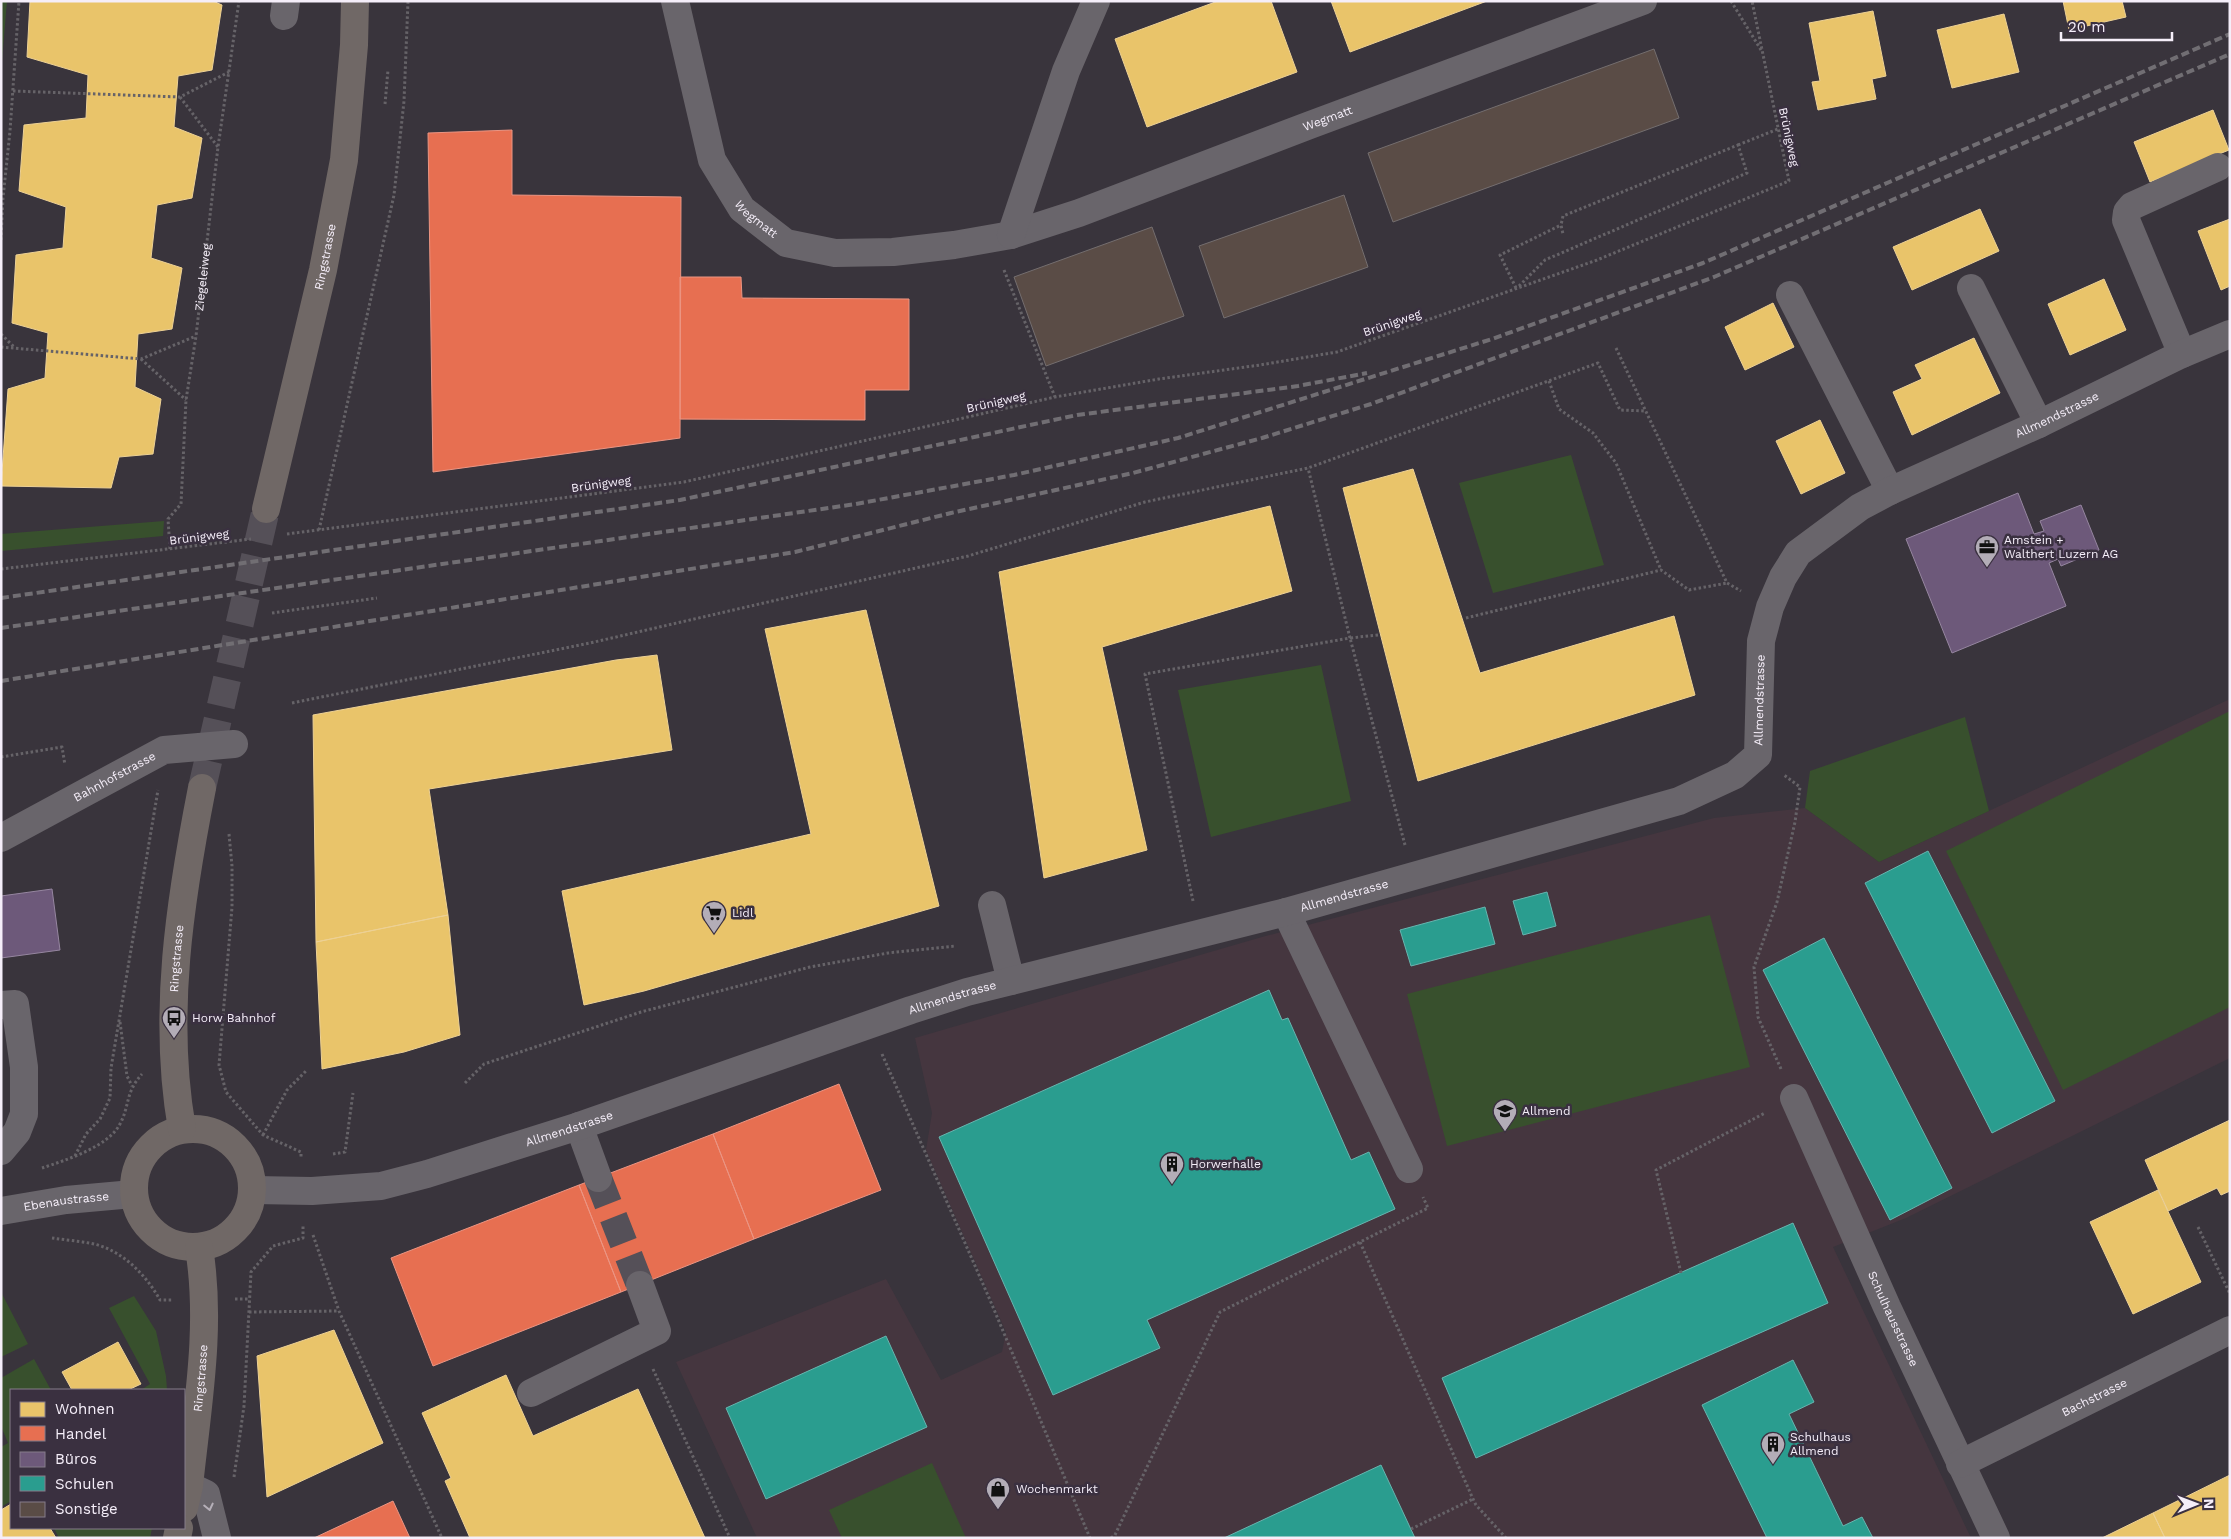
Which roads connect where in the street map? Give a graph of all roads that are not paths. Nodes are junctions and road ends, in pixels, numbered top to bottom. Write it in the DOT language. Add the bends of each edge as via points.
graph roads {
  1 [pos="355,1"];
  2 [pos="675,1"];
  3 [pos="1096,1"];
  4 [pos="1643,1"];
  5 [pos="2218,167"];
  6 [pos="1002,237"];
  7 [pos="1971,288"];
  8 [pos="1790,296"];
  9 [pos="2230,334"];
  10 [pos="2182,354"];
  11 [pos="2039,424"];
  12 [pos="1890,491"];
  13 [pos="266,508"];
  14 [pos="234,744"];
  15 [pos="202,788"];
  16 [pos="1,838"];
  17 [pos="992,906"];
  18 [pos="1286,912"];
  19 [pos="1011,981"];
  20 [pos="1,1005"];
  21 [pos="1794,1098"];
  22 [pos="579,1126"];
  23 [pos="182,1129"];
  24 [pos="1,1151"];
  25 [pos="1410,1169"];
  26 [pos="598,1178"];
  27 [pos="253,1190"];
  28 [pos="133,1194"];
  29 [pos="1,1211"];
  30 [pos="199,1248"];
  31 [pos="640,1284"];
  32 [pos="2230,1330"];
  33 [pos="531,1393"];
  34 [pos="1960,1464"];
  35 [pos="186,1497"];
  36 [pos="217,1538"];
  37 [pos="1996,1538"];
  1 -- 13 [label="main road, Ringstrasse" via="344,160 323,270"];
  2 -- 6 [label="street, Wegmatt" via="712,160 742,209 786,243 835,254 893,252"];
  3 -- 6 [label="street"];
  4 -- 6 [label="street, Wegmatt" via="1079,213"];
  5 -- 10 [label="street" via="2132,206 2127,212 2126,220"];
  7 -- 11 [label="street"];
  8 -- 12 [label="street"];
  9 -- 10 [label="street, Allmendstrasse"];
  10 -- 11 [label="street, Allmendstrasse"];
  11 -- 12 [label="street, Allmendstrasse"];
  12 -- 18 [label="street, Allmendstrasse" via="1860,507 1798,553 1783,577 1760,641 1758,755 1735,775 1679,801"];
  14 -- 16 [label="street, Bahnhofstrasse" via="164,750"];
  15 -- 23 [label="main road, Ringstrasse" via="186,871 176,951 174,1039"];
  17 -- 19 [label="street"];
  18 -- 19 [label="street, Allmendstrasse"];
  18 -- 25 [label="street"];
  19 -- 22 [label="street, Allmendstrasse" via="934,1002"];
  20 -- 24 [label="street" via="15,1004 24,1067 24,1114 17,1132"];
  21 -- 34 [label="street, Schulhausstrasse"];
  22 -- 26 [label="street"];
  22 -- 27 [label="street, Allmendstrasse" via="382,1186 312,1191"];
  23 -- 27 [label="main road" via="209,1130 226,1139 240,1152 250,1169"];
  23 -- 28 [label="main road" via="154,1142 142,1156 136,1168"];
  27 -- 30 [label="main road" via="245,1217 237,1229 226,1238"];
  28 -- 29 [label="street, Ebenaustrasse" via="66,1200"];
  28 -- 30 [label="main road" via="138,1213 148,1229 180,1247"];
  30 -- 35 [label="main road, Ringstrasse" via="204,1343"];
  31 -- 33 [label="street" via="657,1331"];
  32 -- 34 [label="street, Bachstrasse"];
  34 -- 37 [label="street, Schulhausstrasse"];
  35 -- 36 [label="street, one-way" via="206,1494"];
}
